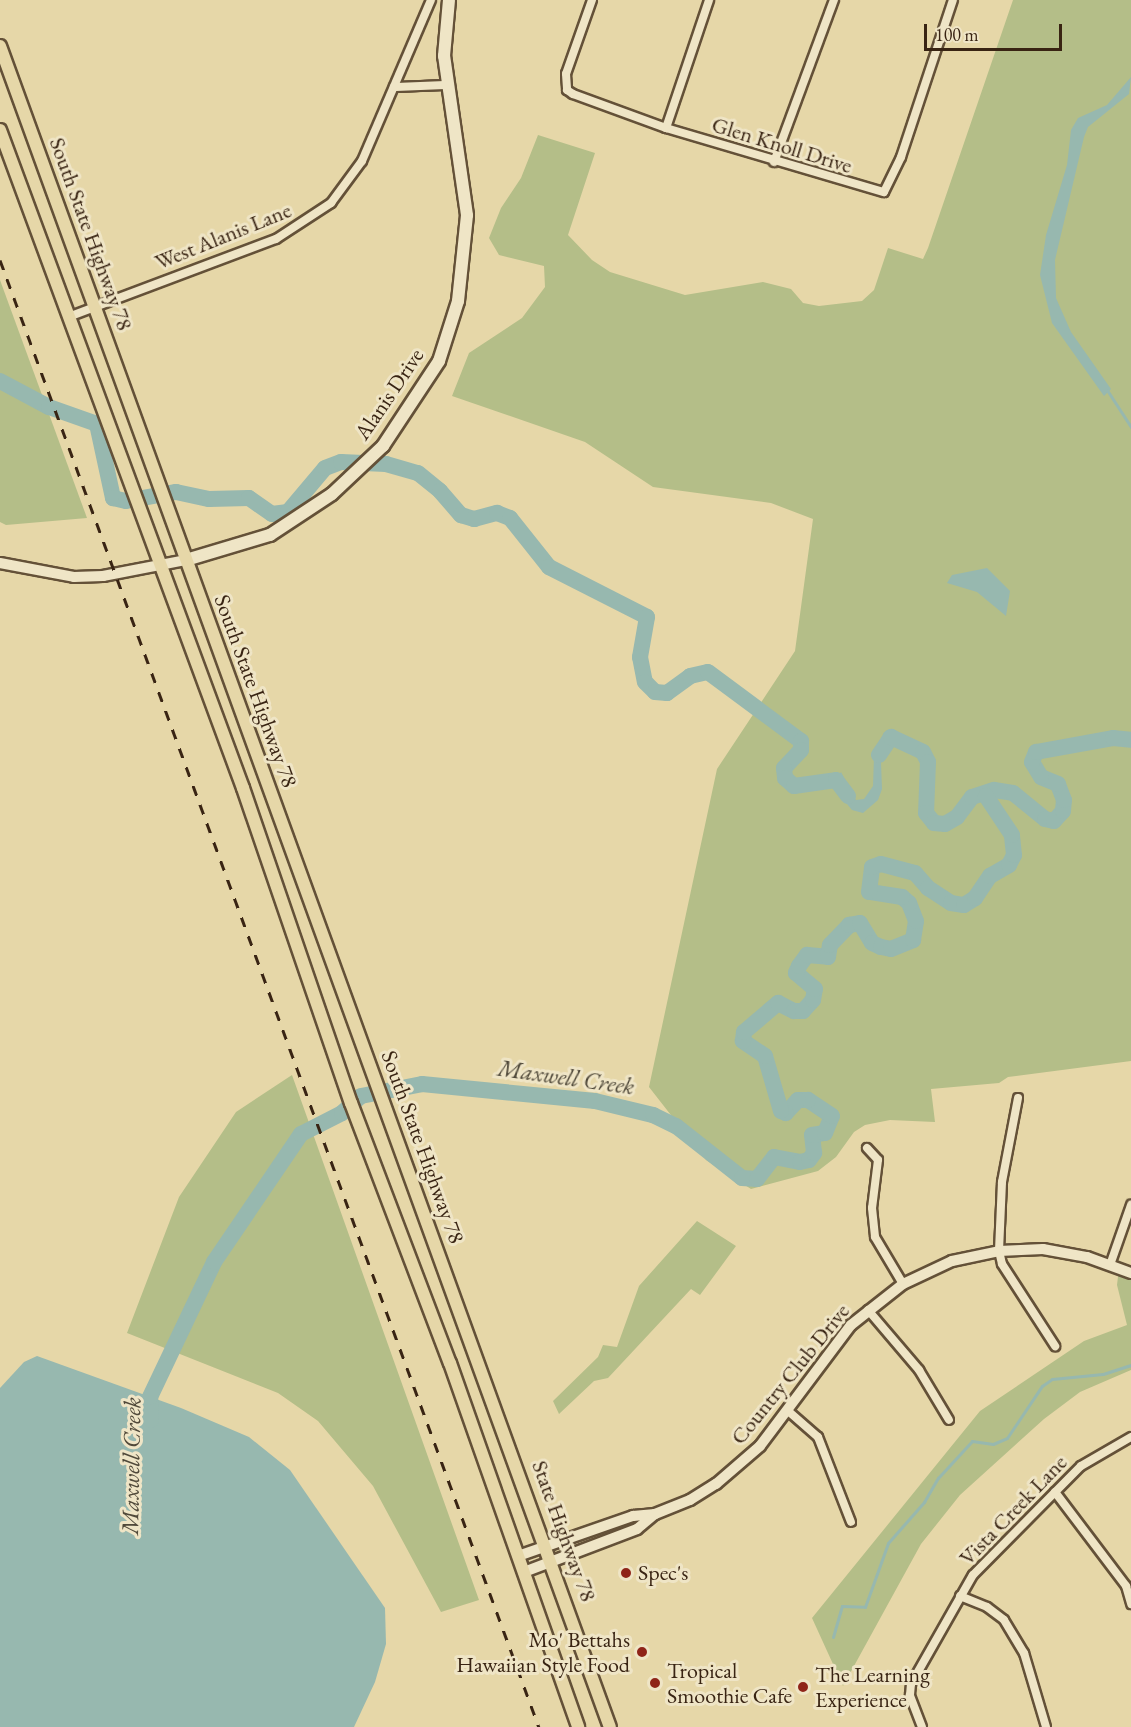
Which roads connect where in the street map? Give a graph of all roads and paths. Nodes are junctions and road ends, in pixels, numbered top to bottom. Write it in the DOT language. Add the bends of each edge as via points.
graph roads {
  1 [pos="430,0"];
  2 [pos="449,0"];
  3 [pos="592,0"];
  4 [pos="709,0"];
  5 [pos="834,0"];
  6 [pos="953,0"];
  7 [pos="0,46"];
  8 [pos="447,86"];
  9 [pos="394,87"];
  10 [pos="666,128"];
  11 [pos="0,130"];
  12 [pos="774,162"];
  13 [pos="96,306"];
  14 [pos="68,317"];
  15 [pos="186,560"];
  16 [pos="0,563"];
  17 [pos="160,566"];
  18 [pos="1018,1098"];
  19 [pos="867,1148"];
  20 [pos="1131,1205"];
  21 [pos="999,1251"];
  22 [pos="1110,1265"];
  23 [pos="1131,1273"];
  24 [pos="903,1284"];
  25 [pos="868,1310"];
  26 [pos="1055,1346"];
  27 [pos="476,1349"];
  28 [pos="787,1410"];
  29 [pos="949,1420"];
  30 [pos="1131,1437"];
  31 [pos="1055,1492"];
  32 [pos="655,1514"];
  33 [pos="851,1522"];
  34 [pos="611,1523"];
  35 [pos="616,1537"];
  36 [pos="547,1546"];
  37 [pos="518,1556"];
  38 [pos="553,1562"];
  39 [pos="524,1572"];
  40 [pos="960,1596"];
  41 [pos="1131,1604"];
  42 [pos="578,1727"];
  43 [pos="610,1727"];
  44 [pos="922,1727"];
  45 [pos="1046,1727"];
  1 -- 9 [label="street, West Alanis Lane"];
  2 -- 8 [label="main road, Alanis Drive" via="444,56"];
  3 -- 10 [label="street, Glen Knoll Drive" via="566,74 567,90"];
  4 -- 10 [label="street"];
  5 -- 12 [label="street"];
  6 -- 12 [label="street, Glen Knoll Drive" via="901,157 884,192"];
  7 -- 13 [label="main road, South State Highway 78"];
  8 -- 9 [label="street"];
  8 -- 15 [label="main road, Alanis Drive" via="467,215 465,261 451,333 420,394 360,470 301,517 270,535"];
  9 -- 13 [label="street, West Alanis Lane" via="362,161 331,203 311,219 276,239"];
  10 -- 12 [label="street, Glen Knoll Drive"];
  11 -- 14 [label="main road, South State Highway 78"];
  13 -- 14 [label="street, West Alanis Lane"];
  13 -- 15 [label="main road, South State Highway 78"];
  14 -- 17 [label="main road, South State Highway 78"];
  15 -- 17 [label="street"];
  15 -- 27 [label="main road, South State Highway 78"];
  16 -- 17 [label="street" via="74,577"];
  17 -- 37 [label="main road, South State Highway 78"];
  18 -- 21 [label="street" via="1002,1182"];
  19 -- 24 [label="street" via="878,1160 872,1209 875,1237"];
  20 -- 22 [label="street"];
  21 -- 22 [label="street, Country Club Drive" via="1073,1253"];
  21 -- 24 [label="street, Country Club Drive" via="952,1261"];
  21 -- 26 [label="street" via="1002,1264"];
  22 -- 23 [label="street, Country Club Drive"];
  24 -- 25 [label="street, Country Club Drive"];
  25 -- 28 [label="street, Country Club Drive" via="832,1346"];
  25 -- 29 [label="street" via="919,1370"];
  27 -- 36 [label="main road, State Highway 78"];
  28 -- 32 [label="street, Country Club Drive" via="760,1446 731,1472 690,1500"];
  28 -- 33 [label="street" via="818,1437"];
  30 -- 31 [label="street, Vista Creek Lane" via="1096,1455"];
  31 -- 40 [label="street, Vista Creek Lane" via="973,1575"];
  31 -- 41 [label="street" via="1126,1586"];
  32 -- 34 [label="street, Country Club Drive"];
  32 -- 35 [label="street, Country Club Drive" via="637,1529"];
  34 -- 35 [label="street"];
  34 -- 36 [label="street, Country Club Drive"];
  35 -- 38 [label="street, Country Club Drive"];
  36 -- 37 [label="street, Country Club Drive"];
  36 -- 38 [label="main road, State Highway 78"];
  37 -- 39 [label="main road"];
  38 -- 39 [label="street, Country Club Drive"];
  38 -- 43 [label="main road, State Highway 78"];
  39 -- 42 [label="main road"];
  40 -- 44 [label="street, Vista Creek Lane" via="911,1684 910,1695"];
  40 -- 45 [label="street" via="987,1606 1004,1620 1024,1653"];
}
